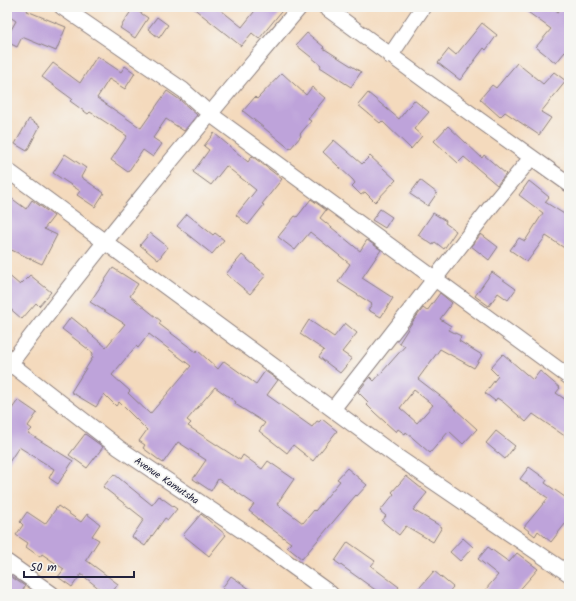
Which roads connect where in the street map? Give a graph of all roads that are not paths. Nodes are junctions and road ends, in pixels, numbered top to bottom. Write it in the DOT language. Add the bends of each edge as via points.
graph roads {
  1 [pos="62,7"];
  2 [pos="300,7"];
  3 [pos="325,7"];
  4 [pos="423,7"];
  5 [pos="390,56"];
  6 [pos="210,114"];
  7 [pos="531,158"];
  8 [pos="7,170"];
  9 [pos="569,184"];
  10 [pos="106,242"];
  11 [pos="436,279"];
  12 [pos="8,364"];
  13 [pos="569,377"];
  14 [pos="333,409"];
  15 [pos="7,562"];
  16 [pos="569,574"];
  17 [pos="52,594"];
  18 [pos="331,594"];
  1 -- 6 [label="street" via="183,90"];
  2 -- 6 [label="street"];
  3 -- 5 [label="street"];
  4 -- 5 [label="street"];
  5 -- 7 [label="street"];
  6 -- 10 [label="street"];
  6 -- 11 [label="street"];
  7 -- 9 [label="street"];
  7 -- 11 [label="street"];
  8 -- 10 [label="street"];
  10 -- 12 [label="street"];
  10 -- 14 [label="street"];
  11 -- 13 [label="street"];
  11 -- 14 [label="street"];
  12 -- 18 [label="street, Avenue Kamutsha" via="119,448"];
  14 -- 16 [label="street" via="396,456"];
  15 -- 17 [label="street"];
}
